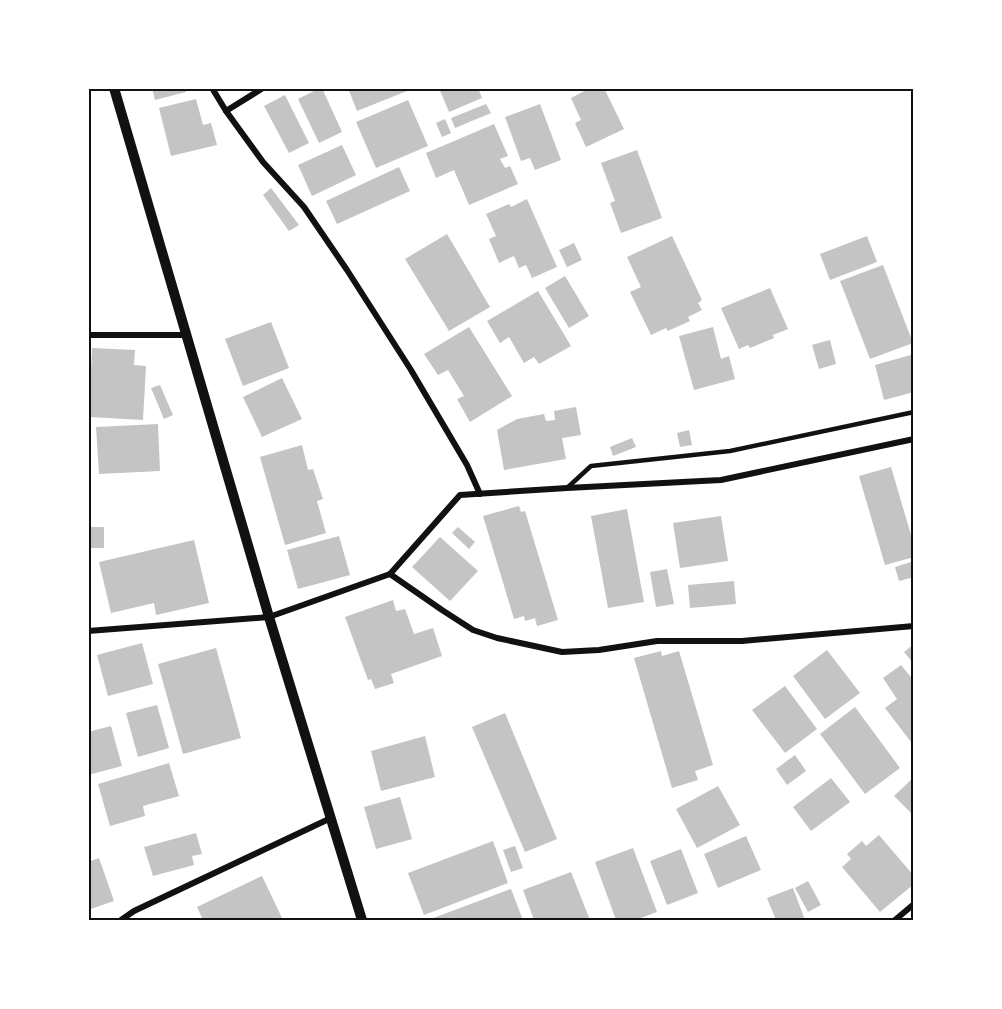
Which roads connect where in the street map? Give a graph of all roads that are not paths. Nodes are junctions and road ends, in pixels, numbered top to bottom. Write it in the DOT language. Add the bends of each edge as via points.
graph roads {
  1 [pos="114,88"];
  2 [pos="212,88"];
  3 [pos="263,88"];
  4 [pos="226,111"];
  5 [pos="88,335"];
  6 [pos="186,335"];
  7 [pos="914,412"];
  8 [pos="914,439"];
  9 [pos="567,488"];
  10 [pos="480,494"];
  11 [pos="390,574"];
  12 [pos="269,617"];
  13 [pos="914,626"];
  14 [pos="88,631"];
  15 [pos="331,818"];
  16 [pos="914,904"];
  17 [pos="121,921"];
  18 [pos="362,921"];
  19 [pos="895,921"];
  1 -- 6 [label="street"];
  2 -- 4 [label="street"];
  3 -- 4 [label="street"];
  4 -- 10 [label="street" via="263,162 304,207 347,270 411,370"];
  5 -- 6 [label="street"];
  6 -- 12 [label="street"];
  7 -- 9 [label="lane" via="730,451 591,466"];
  8 -- 9 [label="street" via="721,480"];
  9 -- 10 [label="street"];
  10 -- 11 [label="street" via="460,495"];
  11 -- 12 [label="street"];
  11 -- 13 [label="street" via="473,630 562,652 657,641 742,641"];
  12 -- 14 [label="street"];
  12 -- 15 [label="street"];
  15 -- 17 [label="street" via="134,911"];
  15 -- 18 [label="street"];
  16 -- 19 [label="street"];
}
